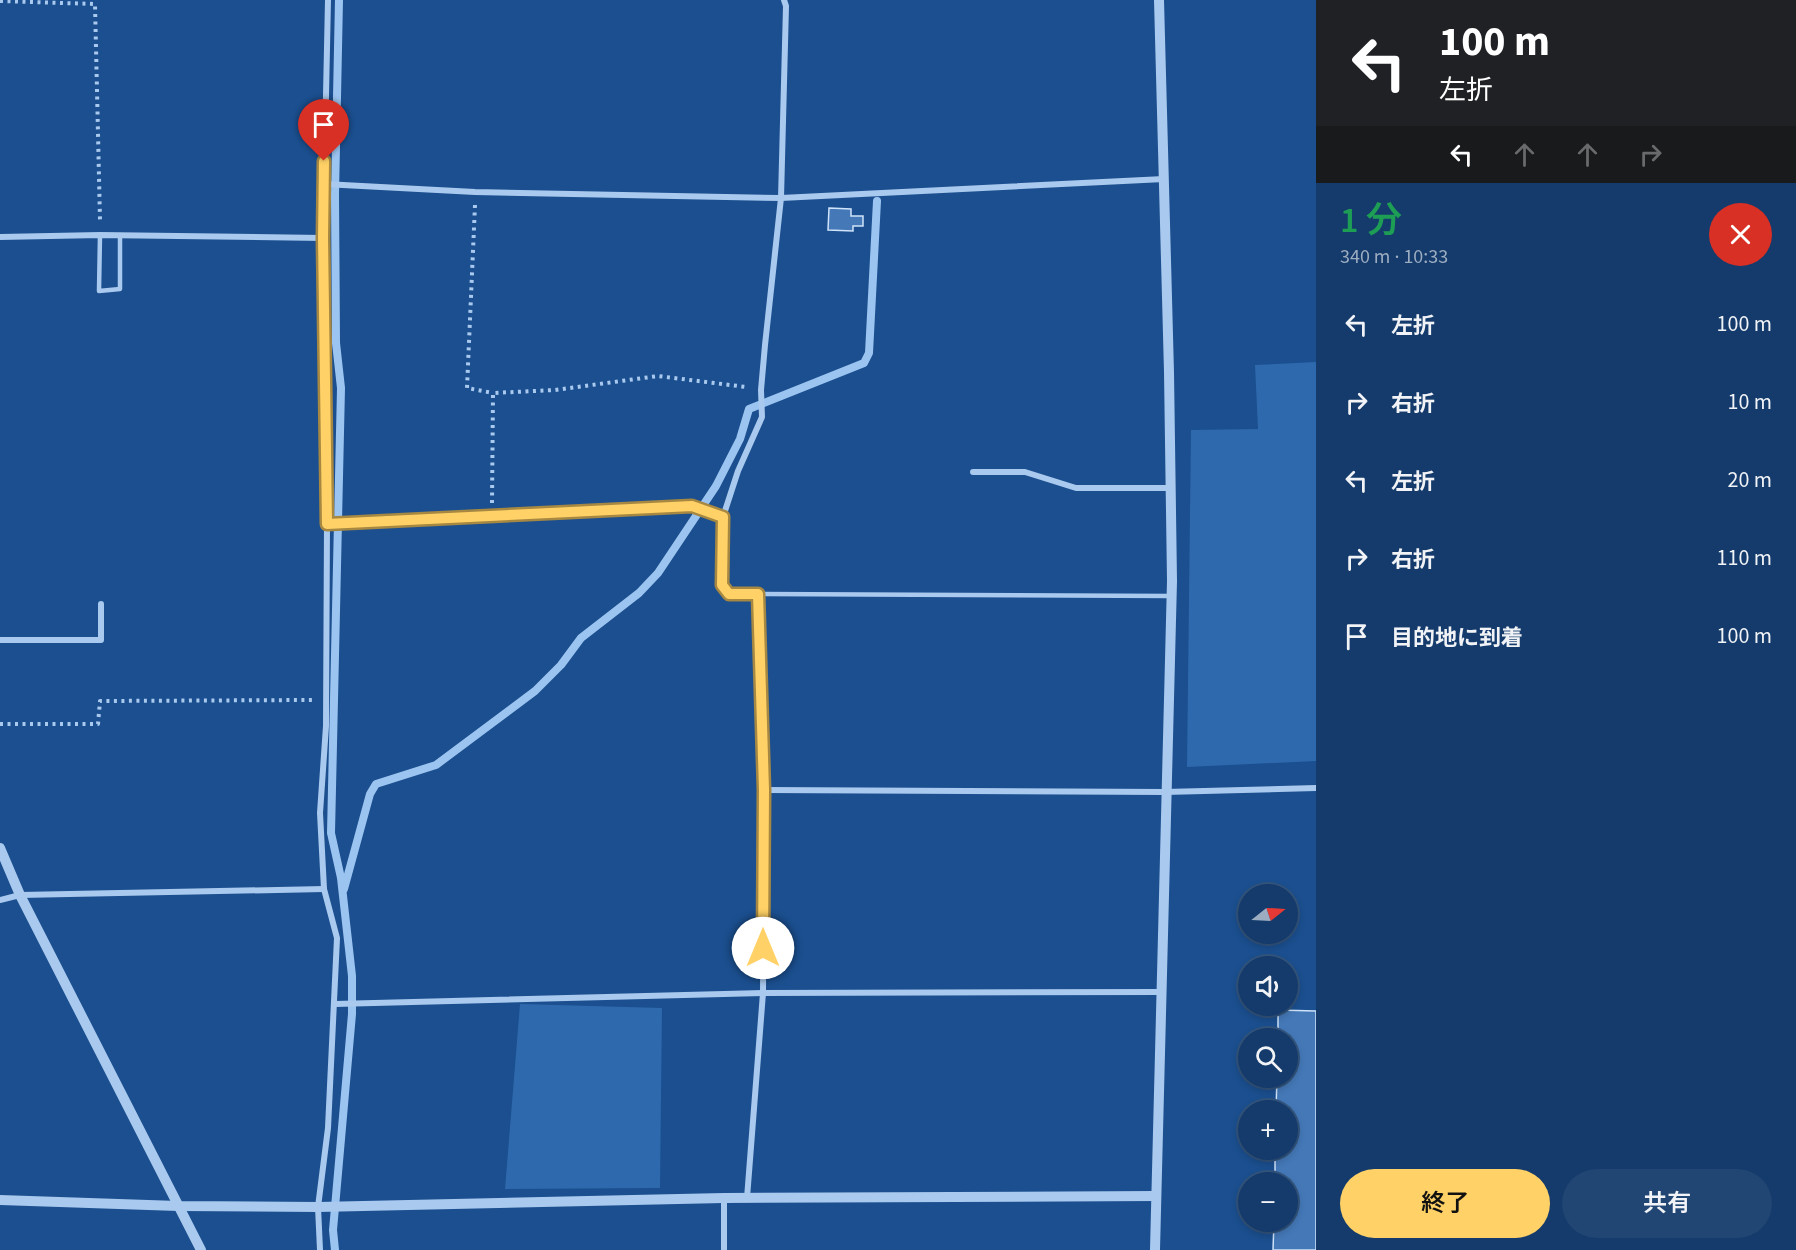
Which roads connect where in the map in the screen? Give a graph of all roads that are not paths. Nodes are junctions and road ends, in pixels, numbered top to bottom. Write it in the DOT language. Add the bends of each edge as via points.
graph roads {
  1 [pos="328,0"];
  2 [pos="784,0"];
  3 [pos="1159,0"];
  4 [pos="1165,179"];
  5 [pos="324,184"];
  6 [pos="781,198"];
  7 [pos="100,235"];
  8 [pos="120,235"];
  9 [pos="0,237"];
  10 [pos="323,238"];
  11 [pos="973,472"];
  12 [pos="1171,488"];
  13 [pos="723,517"];
  14 [pos="327,524"];
  15 [pos="758,594"];
  16 [pos="1171,596"];
  17 [pos="101,604"];
  18 [pos="0,640"];
  19 [pos="1316,788"];
  20 [pos="764,790"];
  21 [pos="1165,792"];
  22 [pos="0,848"];
  23 [pos="324,889"];
  24 [pos="20,895"];
  25 [pos="0,900"];
  26 [pos="1162,992"];
  27 [pos="763,993"];
  28 [pos="335,1004"];
  29 [pos="1156,1196"];
  30 [pos="724,1198"];
  31 [pos="747,1198"];
  32 [pos="0,1200"];
  33 [pos="178,1206"];
  34 [pos="318,1207"];
  35 [pos="201,1250"];
  36 [pos="320,1250"];
  37 [pos="724,1250"];
  38 [pos="1155,1250"];
  1 -- 5 [label="street"];
  2 -- 6 [label="street"];
  3 -- 4 [label="street"];
  4 -- 6 [label="street"];
  4 -- 12 [label="street"];
  5 -- 6 [label="street" via="475,192"];
  5 -- 10 [label="street"];
  6 -- 13 [label="street" via="761,390 762,417"];
  7 -- 8 [label="street"];
  7 -- 8 [label="lane" via="99,291 120,289"];
  7 -- 9 [label="street"];
  8 -- 10 [label="street"];
  10 -- 14 [label="street"];
  11 -- 12 [label="street" via="1025,472 1076,488"];
  12 -- 16 [label="street"];
  13 -- 14 [label="street" via="692,506"];
  13 -- 15 [label="street" via="722,585 729,594"];
  14 -- 23 [label="street" via="326,700 320,813"];
  15 -- 16 [label="lane"];
  15 -- 20 [label="street"];
  16 -- 21 [label="street"];
  17 -- 18 [label="street" via="101,640"];
  19 -- 21 [label="street"];
  20 -- 21 [label="street"];
  20 -- 27 [label="street"];
  21 -- 26 [label="street"];
  22 -- 24 [label="street"];
  23 -- 24 [label="street"];
  23 -- 28 [label="street" via="337,938"];
  24 -- 25 [label="street"];
  24 -- 33 [label="street"];
  26 -- 27 [label="street"];
  26 -- 29 [label="street"];
  27 -- 28 [label="street"];
  27 -- 31 [label="street"];
  28 -- 34 [label="street" via="328,1128"];
  29 -- 31 [label="street"];
  29 -- 38 [label="street"];
  30 -- 31 [label="street"];
  30 -- 34 [label="street"];
  30 -- 37 [label="street"];
  32 -- 33 [label="street"];
  33 -- 34 [label="street"];
  33 -- 35 [label="street"];
  34 -- 36 [label="street"];
}
